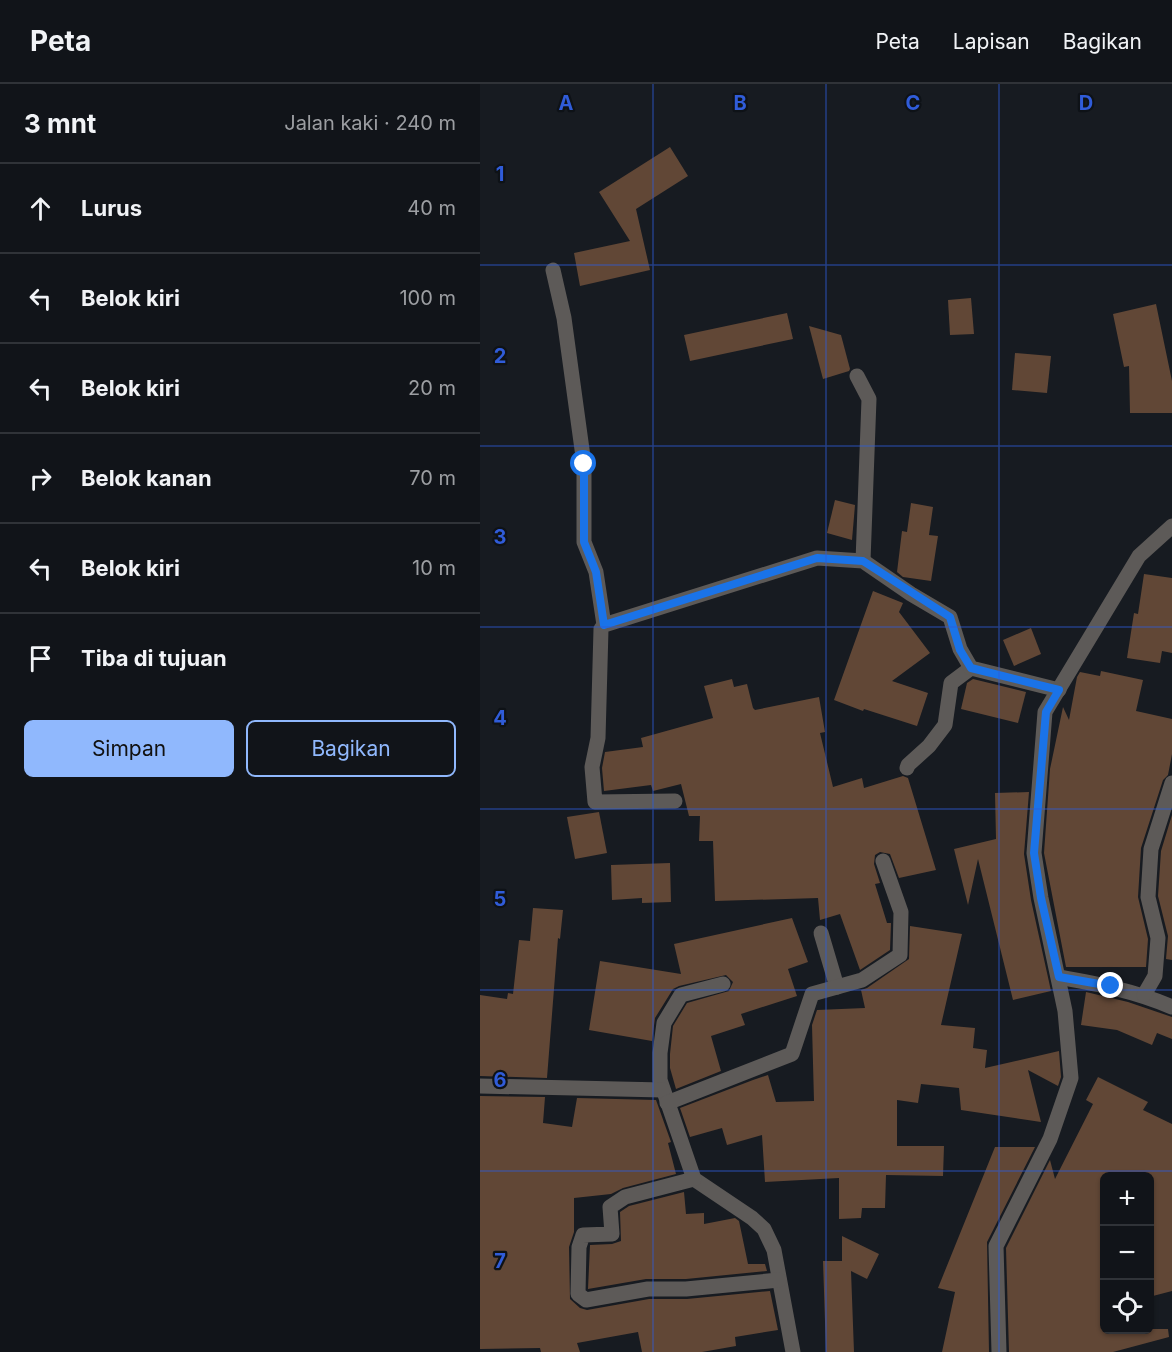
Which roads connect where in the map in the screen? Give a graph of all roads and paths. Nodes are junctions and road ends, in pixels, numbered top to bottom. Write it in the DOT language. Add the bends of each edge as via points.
graph roads {
  1 [pos="553,270"];
  2 [pos="856,376"];
  3 [pos="1172,526"];
  4 [pos="863,561"];
  5 [pos="604,625"];
  6 [pos="971,668"];
  7 [pos="1059,690"];
  8 [pos="907,768"];
  9 [pos="1172,783"];
  10 [pos="675,801"];
  11 [pos="883,861"];
  12 [pos="821,933"];
  13 [pos="1059,977"];
  14 [pos="723,984"];
  15 [pos="837,987"];
  16 [pos="1144,995"];
  17 [pos="1172,1007"];
  18 [pos="480,1086"];
  19 [pos="665,1096"];
  20 [pos="694,1179"];
  21 [pos="779,1280"];
  22 [pos="793,1352"];
  23 [pos="999,1352"];
  1 -- 5 [label="street" via="564,318 584,464 584,542 596,572"];
  2 -- 4 [label="street" via="870,399"];
  3 -- 7 [label="street" via="1139,556"];
  4 -- 5 [label="street" via="817,558"];
  4 -- 6 [label="street" via="950,617 960,650"];
  5 -- 10 [label="street" via="598,738 592,767 595,802"];
  6 -- 7 [label="street"];
  6 -- 8 [label="street" via="951,682 945,724"];
  7 -- 13 [label="street" via="1046,712 1034,853"];
  9 -- 16 [label="street" via="1151,849 1148,897 1158,938 1155,976"];
  11 -- 15 [label="street" via="901,912 900,956 862,980"];
  12 -- 15 [label="street"];
  13 -- 16 [label="street"];
  13 -- 23 [label="street" via="1071,1078 1050,1139 996,1245"];
  14 -- 19 [label="street" via="681,995 664,1023 660,1080"];
  15 -- 19 [label="street" via="812,994 792,1054"];
  16 -- 17 [label="street"];
  18 -- 19 [label="street"];
  19 -- 20 [label="street"];
  20 -- 21 [label="street" via="764,1229 774,1250"];
  20 -- 21 [label="street" via="625,1197 610,1207 612,1234 583,1234 578,1294 586,1300 648,1289"];
  21 -- 22 [label="street"];
}
